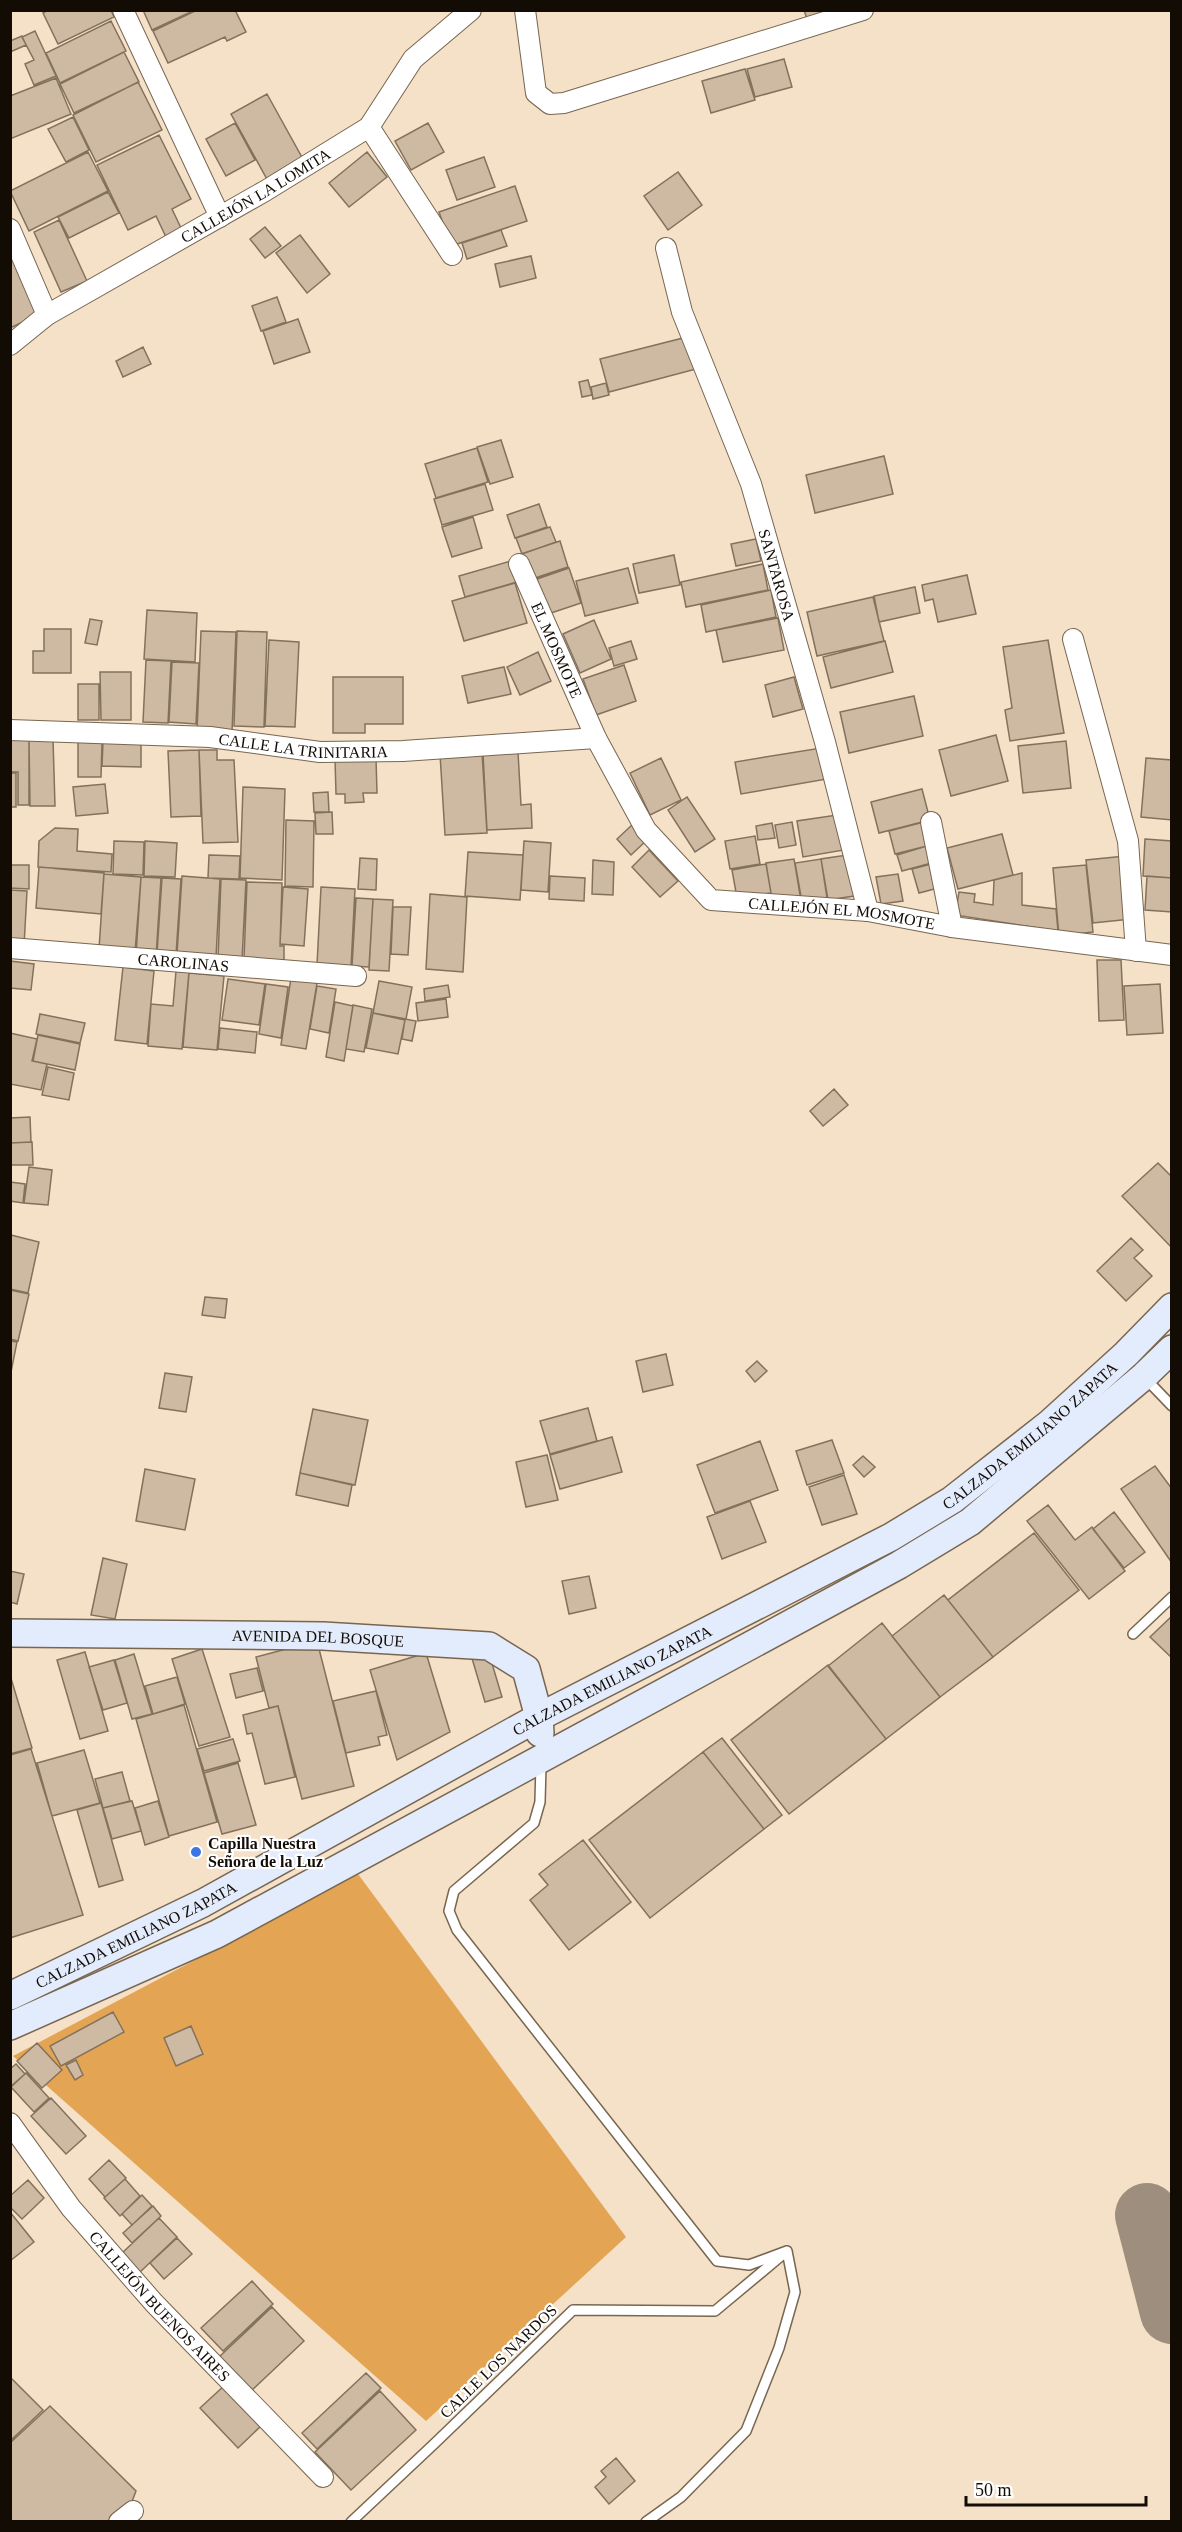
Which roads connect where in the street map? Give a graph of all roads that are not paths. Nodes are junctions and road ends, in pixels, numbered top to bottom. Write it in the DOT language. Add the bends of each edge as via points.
graph roads {
  1 [pos="123,10"];
  2 [pos="471,10"];
  3 [pos="525,10"];
  4 [pos="863,10"];
  5 [pos="369,127"];
  6 [pos="220,217"];
  7 [pos="10,229"];
  8 [pos="666,248"];
  9 [pos="452,255"];
  10 [pos="47,315"];
  11 [pos="10,345"];
  12 [pos="519,564"];
  13 [pos="1073,639"];
  14 [pos="10,730"];
  15 [pos="596,738"];
  16 [pos="931,822"];
  17 [pos="868,911"];
  18 [pos="952,927"];
  19 [pos="10,948"];
  20 [pos="1136,951"];
  21 [pos="1172,955"];
  22 [pos="356,976"];
  23 [pos="1172,1307"];
  24 [pos="1172,1349"];
  25 [pos="1144,1376"];
  26 [pos="1172,1406"];
  27 [pos="1172,1597"];
  28 [pos="10,1633"];
  29 [pos="1133,1634"];
  30 [pos="539,1717"];
  31 [pos="541,1758"];
  32 [pos="10,1996"];
  33 [pos="10,2026"];
  34 [pos="10,2123"];
  35 [pos="787,2251"];
  36 [pos="323,2478"];
  37 [pos="351,2522"];
  38 [pos="646,2522"];
  1 -- 6 [label="street"];
  2 -- 5 [label="street, CALLEJÓN LA LOMITA" via="412,59"];
  3 -- 4 [label="street" via="536,93 550,104"];
  5 -- 6 [label="street, CALLEJÓN LA LOMITA"];
  5 -- 9 [label="street"];
  6 -- 10 [label="street, CALLEJÓN LA LOMITA"];
  7 -- 10 [label="street"];
  8 -- 17 [label="street, SANTAROSA" via="682,312 752,483"];
  10 -- 11 [label="street, CALLEJÓN LA LOMITA"];
  12 -- 15 [label="street, EL MOSMOTE"];
  13 -- 20 [label="street" via="1128,842"];
  14 -- 15 [label="street, CALLE LA TRINITARIA" via="210,737 320,752 403,751"];
  15 -- 17 [label="street, CALLEJÓN EL MOSMOTE" via="646,830 711,900"];
  16 -- 18 [label="street"];
  17 -- 18 [label="street, CALLEJÓN EL MOSMOTE"];
  18 -- 20 [label="street, CALLEJÓN EL MOSMOTE"];
  19 -- 22 [label="street, CAROLINAS"];
  20 -- 21 [label="street, CALLEJÓN EL MOSMOTE"];
  23 -- 30 [label="main road, CALZADA EMILIANO ZAPATA" via="1049,1424 952,1500 891,1537"];
  24 -- 25 [label="main road, CALZADA EMILIANO ZAPATA"];
  25 -- 26 [label="lane"];
  25 -- 31 [label="main road, CALZADA EMILIANO ZAPATA" via="970,1522"];
  27 -- 29 [label="lane"];
  28 -- 30 [label="main road, AVENIDA DEL BOSQUE" via="323,1636 489,1646 526,1669"];
  30 -- 31 [label="main road, AVENIDA DEL BOSQUE"];
  30 -- 32 [label="main road, CALZADA EMILIANO ZAPATA" via="203,1903"];
  31 -- 33 [label="main road, CALZADA EMILIANO ZAPATA" via="217,1934"];
  31 -- 35 [label="lane" via="540,1802 534,1823 454,1891 448,1911 457,1930 717,2261 749,2265"];
  34 -- 36 [label="street, CALLEJÓN BUENOS AIRES" via="71,2208 154,2303"];
  35 -- 37 [label="lane, CALLE LOS NARDOS" via="715,2311 573,2310"];
  35 -- 38 [label="lane" via="795,2292 779,2348 746,2431 681,2498"];
}
